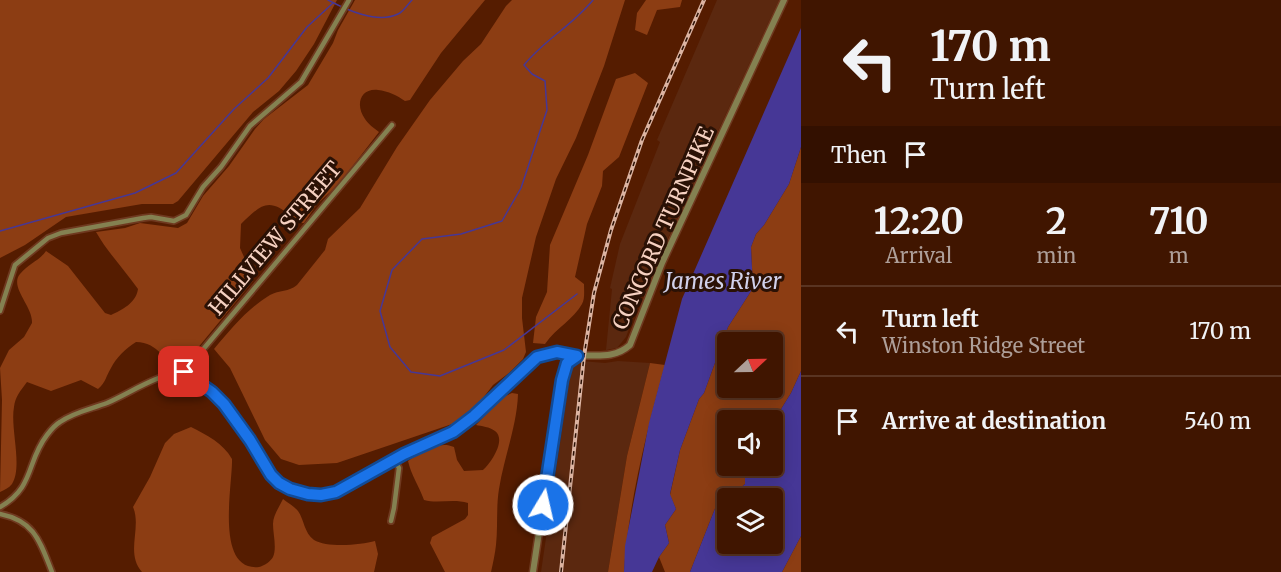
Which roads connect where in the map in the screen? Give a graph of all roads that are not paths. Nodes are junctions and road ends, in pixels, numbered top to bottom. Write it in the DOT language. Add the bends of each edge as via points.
graph roads {
  1 [pos="784,0"];
  2 [pos="348,2"];
  3 [pos="392,125"];
  4 [pos="0,311"];
  5 [pos="577,356"];
  6 [pos="184,372"];
  7 [pos="394,459"];
  8 [pos="0,507"];
  9 [pos="0,514"];
  10 [pos="390,521"];
  11 [pos="52,572"];
  12 [pos="533,572"];
  1 -- 5 [label="street, CONCORD TURNPIKE" via="662,263 630,345 611,356"];
  2 -- 4 [label="street" via="301,82 239,138 186,215 174,221 143,218 48,238 15,265"];
  3 -- 6 [label="street, HILLVIEW STREET"];
  5 -- 7 [label="street" via="557,352 537,357 453,432"];
  5 -- 12 [label="street" via="567,363 562,380"];
  6 -- 7 [label="street" via="224,404 271,475 290,489 328,495"];
  6 -- 8 [label="street" via="149,382 58,423 39,448 22,490"];
  7 -- 10 [label="street" via="399,468"];
  9 -- 11 [label="street" via="14,517 33,530"];
}
